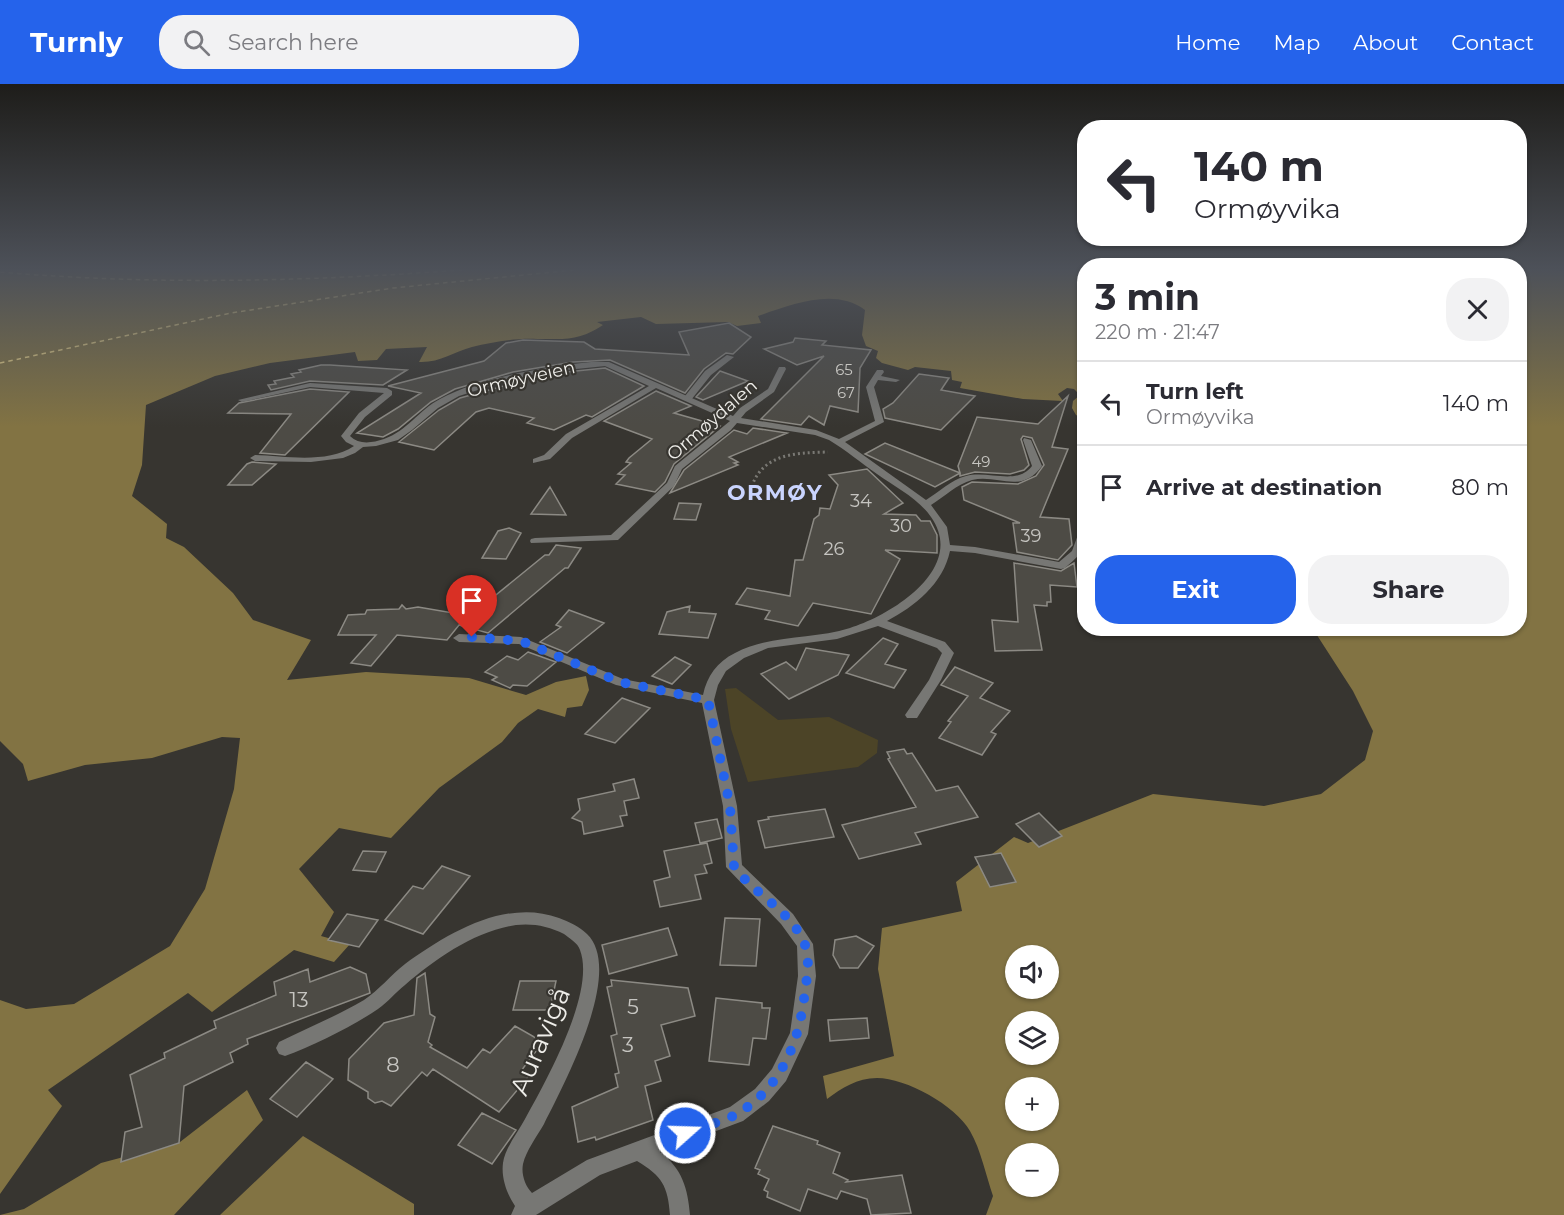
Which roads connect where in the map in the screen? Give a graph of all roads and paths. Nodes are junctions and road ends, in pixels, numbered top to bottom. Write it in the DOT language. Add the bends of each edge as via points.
graph roads {
  1 [pos="730,357"];
  2 [pos="782,369"];
  3 [pos="896,380"];
  4 [pos="656,384"];
  5 [pos="688,398"];
  6 [pos="242,400"];
  7 [pos="735,420"];
  8 [pos="1027,440"];
  9 [pos="838,442"];
  10 [pos="361,445"];
  11 [pos="849,450"];
  12 [pos="255,458"];
  13 [pos="536,461"];
  14 [pos="749,496"];
  15 [pos="926,504"];
  16 [pos="535,541"];
  17 [pos="946,548"];
  18 [pos="1077,552"];
  19 [pos="878,622"];
  20 [pos="459,638"];
  21 [pos="708,700"];
  22 [pos="912,715"];
  23 [pos="285,1048"];
  24 [pos="640,1152"];
  25 [pos="525,1210"];
  26 [pos="680,1215"];
  1 -- 5 [label="street" via="708,373"];
  2 -- 7 [label="street, Ormøydalen" via="771,390"];
  3 -- 9 [label="street" via="879,375 870,387 880,422"];
  4 -- 5 [label="street, Ormøyveien"];
  4 -- 10 [label="street, Ormøyveien" via="602,363 521,376 450,397 400,435"];
  4 -- 13 [label="street" via="569,436 547,457"];
  5 -- 7 [label="street, Ormøyveien"];
  6 -- 10 [label="street" via="310,386 387,391 346,433 346,438"];
  7 -- 9 [label="street, Ormøyveien" via="816,433"];
  7 -- 16 [label="street, Ormøydalen" via="678,468 671,484 614,538"];
  8 -- 15 [label="street" via="1037,466 1032,474 1018,479 969,478"];
  9 -- 11 [label="street, Ormøyveien"];
  10 -- 12 [label="street, Ormøyveien" via="331,458"];
  11 -- 14 [label="path" via="777,457 758,473"];
  11 -- 15 [label="street, Ormøyveien"];
  15 -- 17 [label="street, Ormøyveien" via="938,523"];
  17 -- 18 [label="street" via="1061,566"];
  17 -- 19 [label="street" via="944,565 934,580"];
  19 -- 21 [label="street" via="837,635 762,646 740,654 717,670 709,686"];
  19 -- 22 [label="street" via="941,645 948,652"];
  20 -- 21 [label="street" via="521,641 620,682"];
  21 -- 24 [label="street" via="730,806 734,867 788,919 805,944 803,1010 792,1052 762,1095 736,1114"];
  23 -- 25 [label="street, Auravigå" via="372,1004 423,962 485,927 533,917 552,921 575,933 588,948 590,993 577,1030 513,1162 514,1185"];
  24 -- 25 [label="street" via="618,1156 587,1170"];
  24 -- 26 [label="street" via="669,1171 680,1199"];
}
